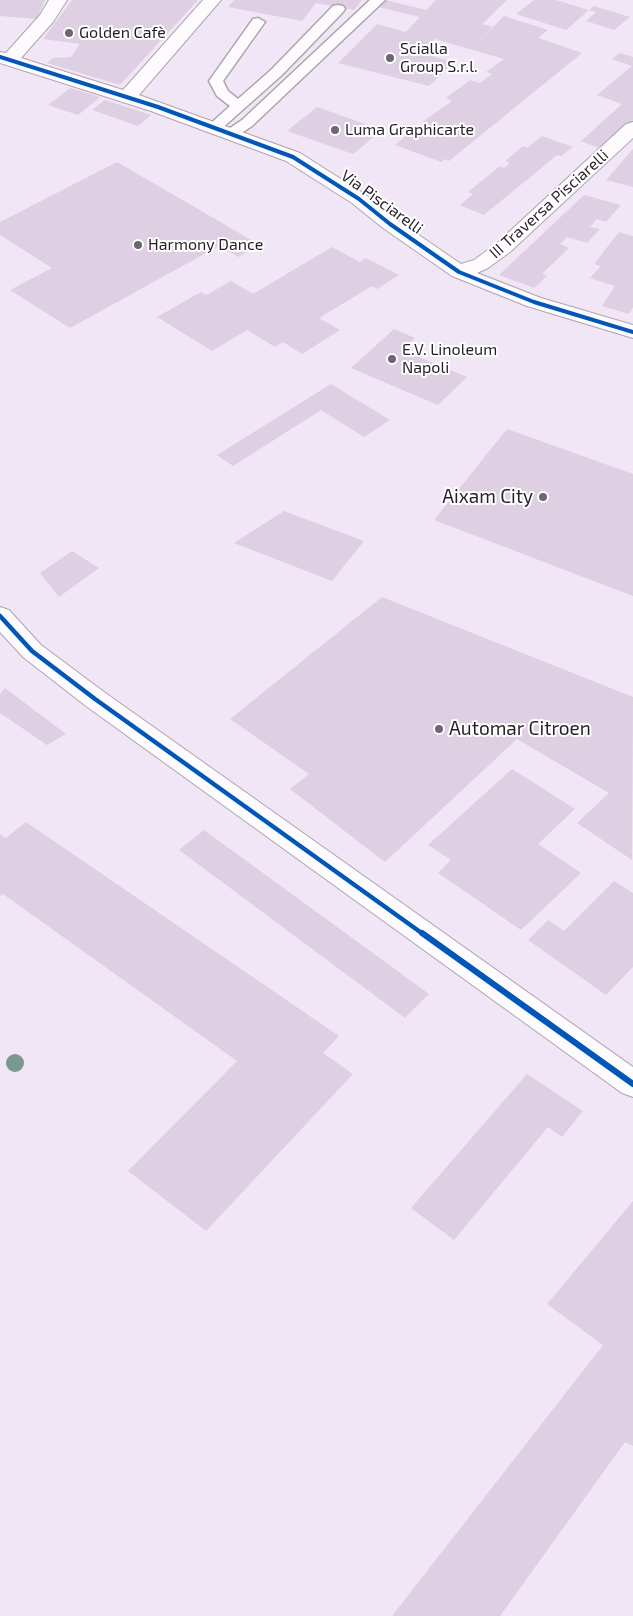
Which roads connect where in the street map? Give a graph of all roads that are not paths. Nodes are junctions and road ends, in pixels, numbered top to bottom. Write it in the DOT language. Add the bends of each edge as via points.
graph roads {
  1 [pos="58,0"];
  2 [pos="212,0"];
  3 [pos="378,0"];
  4 [pos="338,9"];
  5 [pos="258,22"];
  6 [pos="4,59"];
  7 [pos="127,97"];
  8 [pos="239,106"];
  9 [pos="633,128"];
  10 [pos="223,130"];
  11 [pos="459,272"];
  12 [pos="633,332"];
  13 [pos="0,616"];
  14 [pos="633,1084"];
  1 -- 6 [label="street" via="47,18"];
  2 -- 7 [label="street"];
  3 -- 10 [label="lane" via="247,123"];
  4 -- 8 [label="lane"];
  5 -- 8 [label="lane" via="216,81 222,93"];
  6 -- 7 [label="street, Via Pisciarelli"];
  7 -- 10 [label="street, Via Pisciarelli"];
  8 -- 10 [label="lane"];
  9 -- 11 [label="street, III Traversa Pisciarelli" via="503,248 481,264"];
  10 -- 11 [label="street, Via Pisciarelli" via="293,157"];
  11 -- 12 [label="street, Via Pisciarelli" via="534,302"];
  13 -- 14 [label="street" via="32,651 95,699"];
}
